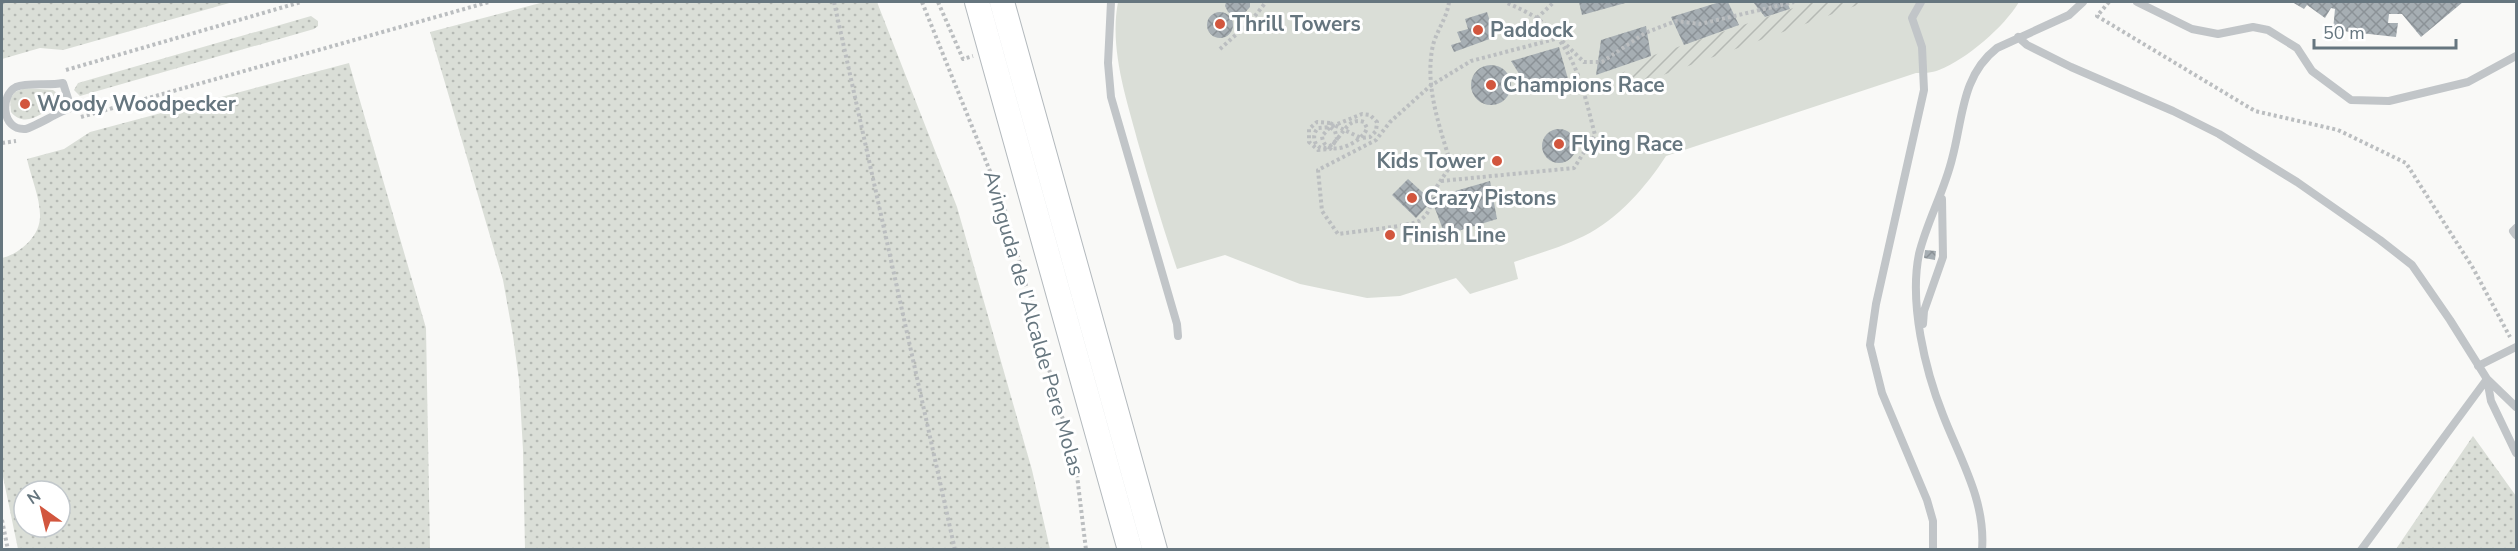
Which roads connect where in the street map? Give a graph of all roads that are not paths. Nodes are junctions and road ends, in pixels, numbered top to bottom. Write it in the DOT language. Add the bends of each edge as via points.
graph roads {
  1 [pos="977,2"];
  2 [pos="1002,2"];
  3 [pos="1111,2"];
  4 [pos="1921,2"];
  5 [pos="2083,2"];
  6 [pos="2137,2"];
  7 [pos="2018,37"];
  8 [pos="2517,56"];
  9 [pos="3,115"];
  10 [pos="1943,191"];
  11 [pos="2517,228"];
  12 [pos="2517,235"];
  13 [pos="1178,336"];
  14 [pos="1923,339"];
  15 [pos="2516,347"];
  16 [pos="2478,366"];
  17 [pos="2487,379"];
  18 [pos="2517,407"];
  19 [pos="2517,453"];
  20 [pos="1130,549"];
  21 [pos="1155,549"];
  22 [pos="1933,549"];
  23 [pos="1982,549"];
  24 [pos="2361,549"];
  1 -- 20 [label="street, Avinguda de l'Alcalde Pere Molas"];
  2 -- 21 [label="street"];
  3 -- 13 [label="lane" via="1111,97"];
  4 -- 22 [label="lane" via="1912,18 1922,47 1924,90 1875,304 1870,345 1882,393 1927,500 1933,520"];
  5 -- 7 [label="lane" via="2069,15"];
  6 -- 8 [label="lane" via="2192,29 2218,34 2253,27 2268,30 2297,48 2312,71 2351,100 2389,101 2468,82"];
  7 -- 10 [label="lane" via="1988,56 1971,80"];
  7 -- 16 [label="lane" via="2071,68 2219,134 2380,240 2412,265"];
  9 -- 9 [label="lane" via="4,97 21,85 63,83 71,108 25,129 11,124"];
  10 -- 14 [label="lane" via="1943,257 1924,311"];
  10 -- 14 [label="lane" via="1919,256 1917,304"];
  11 -- 12 [label="lane" via="2513,231"];
  14 -- 23 [label="lane" via="1933,387 1975,491"];
  15 -- 16 [label="lane"];
  16 -- 17 [label="lane"];
  17 -- 18 [label="lane"];
  17 -- 19 [label="lane" via="2491,401"];
  17 -- 24 [label="lane"];
}
